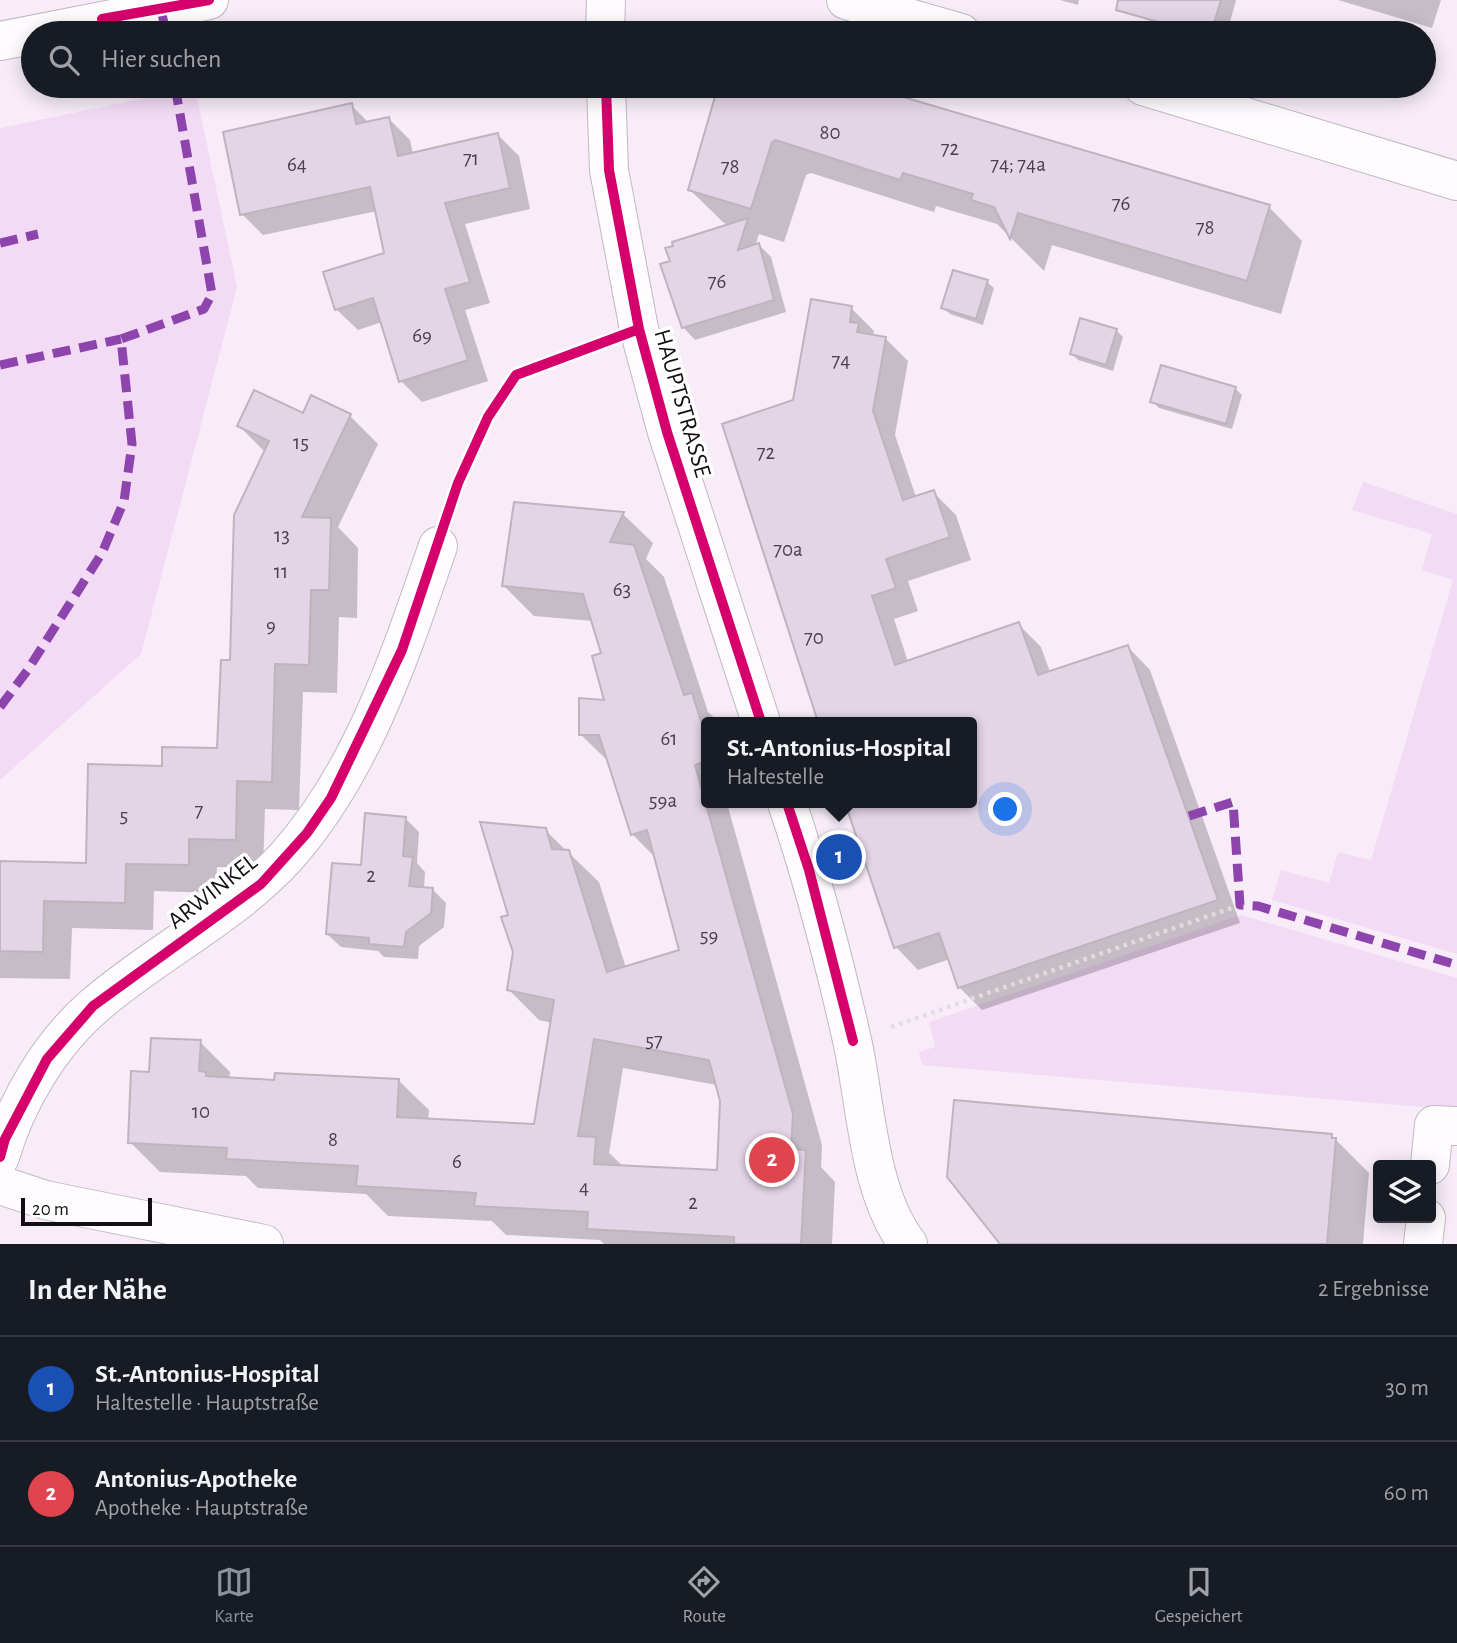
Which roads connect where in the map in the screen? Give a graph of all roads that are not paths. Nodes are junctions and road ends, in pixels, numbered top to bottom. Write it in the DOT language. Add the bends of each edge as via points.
graph roads {
  1 [pos="209,0"];
  2 [pos="606,0"];
  3 [pos="846,0"];
  4 [pos="102,21"];
  5 [pos="605,21"];
  6 [pos="919,21"];
  7 [pos="21,37"];
  8 [pos="0,41"];
  9 [pos="606,98"];
  10 [pos="1183,98"];
  11 [pos="1457,181"];
  12 [pos="438,546"];
  13 [pos="759,717"];
  14 [pos="790,808"];
  15 [pos="1457,1126"];
  16 [pos="0,1157"];
  17 [pos="1430,1160"];
  18 [pos="0,1185"];
  19 [pos="1425,1223"];
  20 [pos="264,1244"];
  21 [pos="908,1244"];
  22 [pos="1423,1244"];
  1 -- 4 [label="street"];
  2 -- 5 [label="street"];
  3 -- 6 [label="street"];
  7 -- 8 [label="street"];
  9 -- 13 [label="street, HAUPTSTRASSE" via="609,170 639,328 667,432"];
  10 -- 11 [label="street"];
  12 -- 16 [label="street, ARWINKEL" via="402,650 331,799 307,833 261,884 93,1006 47,1059"];
  14 -- 21 [label="street" via="853,1041 885,1198"];
  15 -- 17 [label="street" via="1434,1125"];
  18 -- 20 [label="street" via="45,1200"];
  19 -- 22 [label="street"];
}
